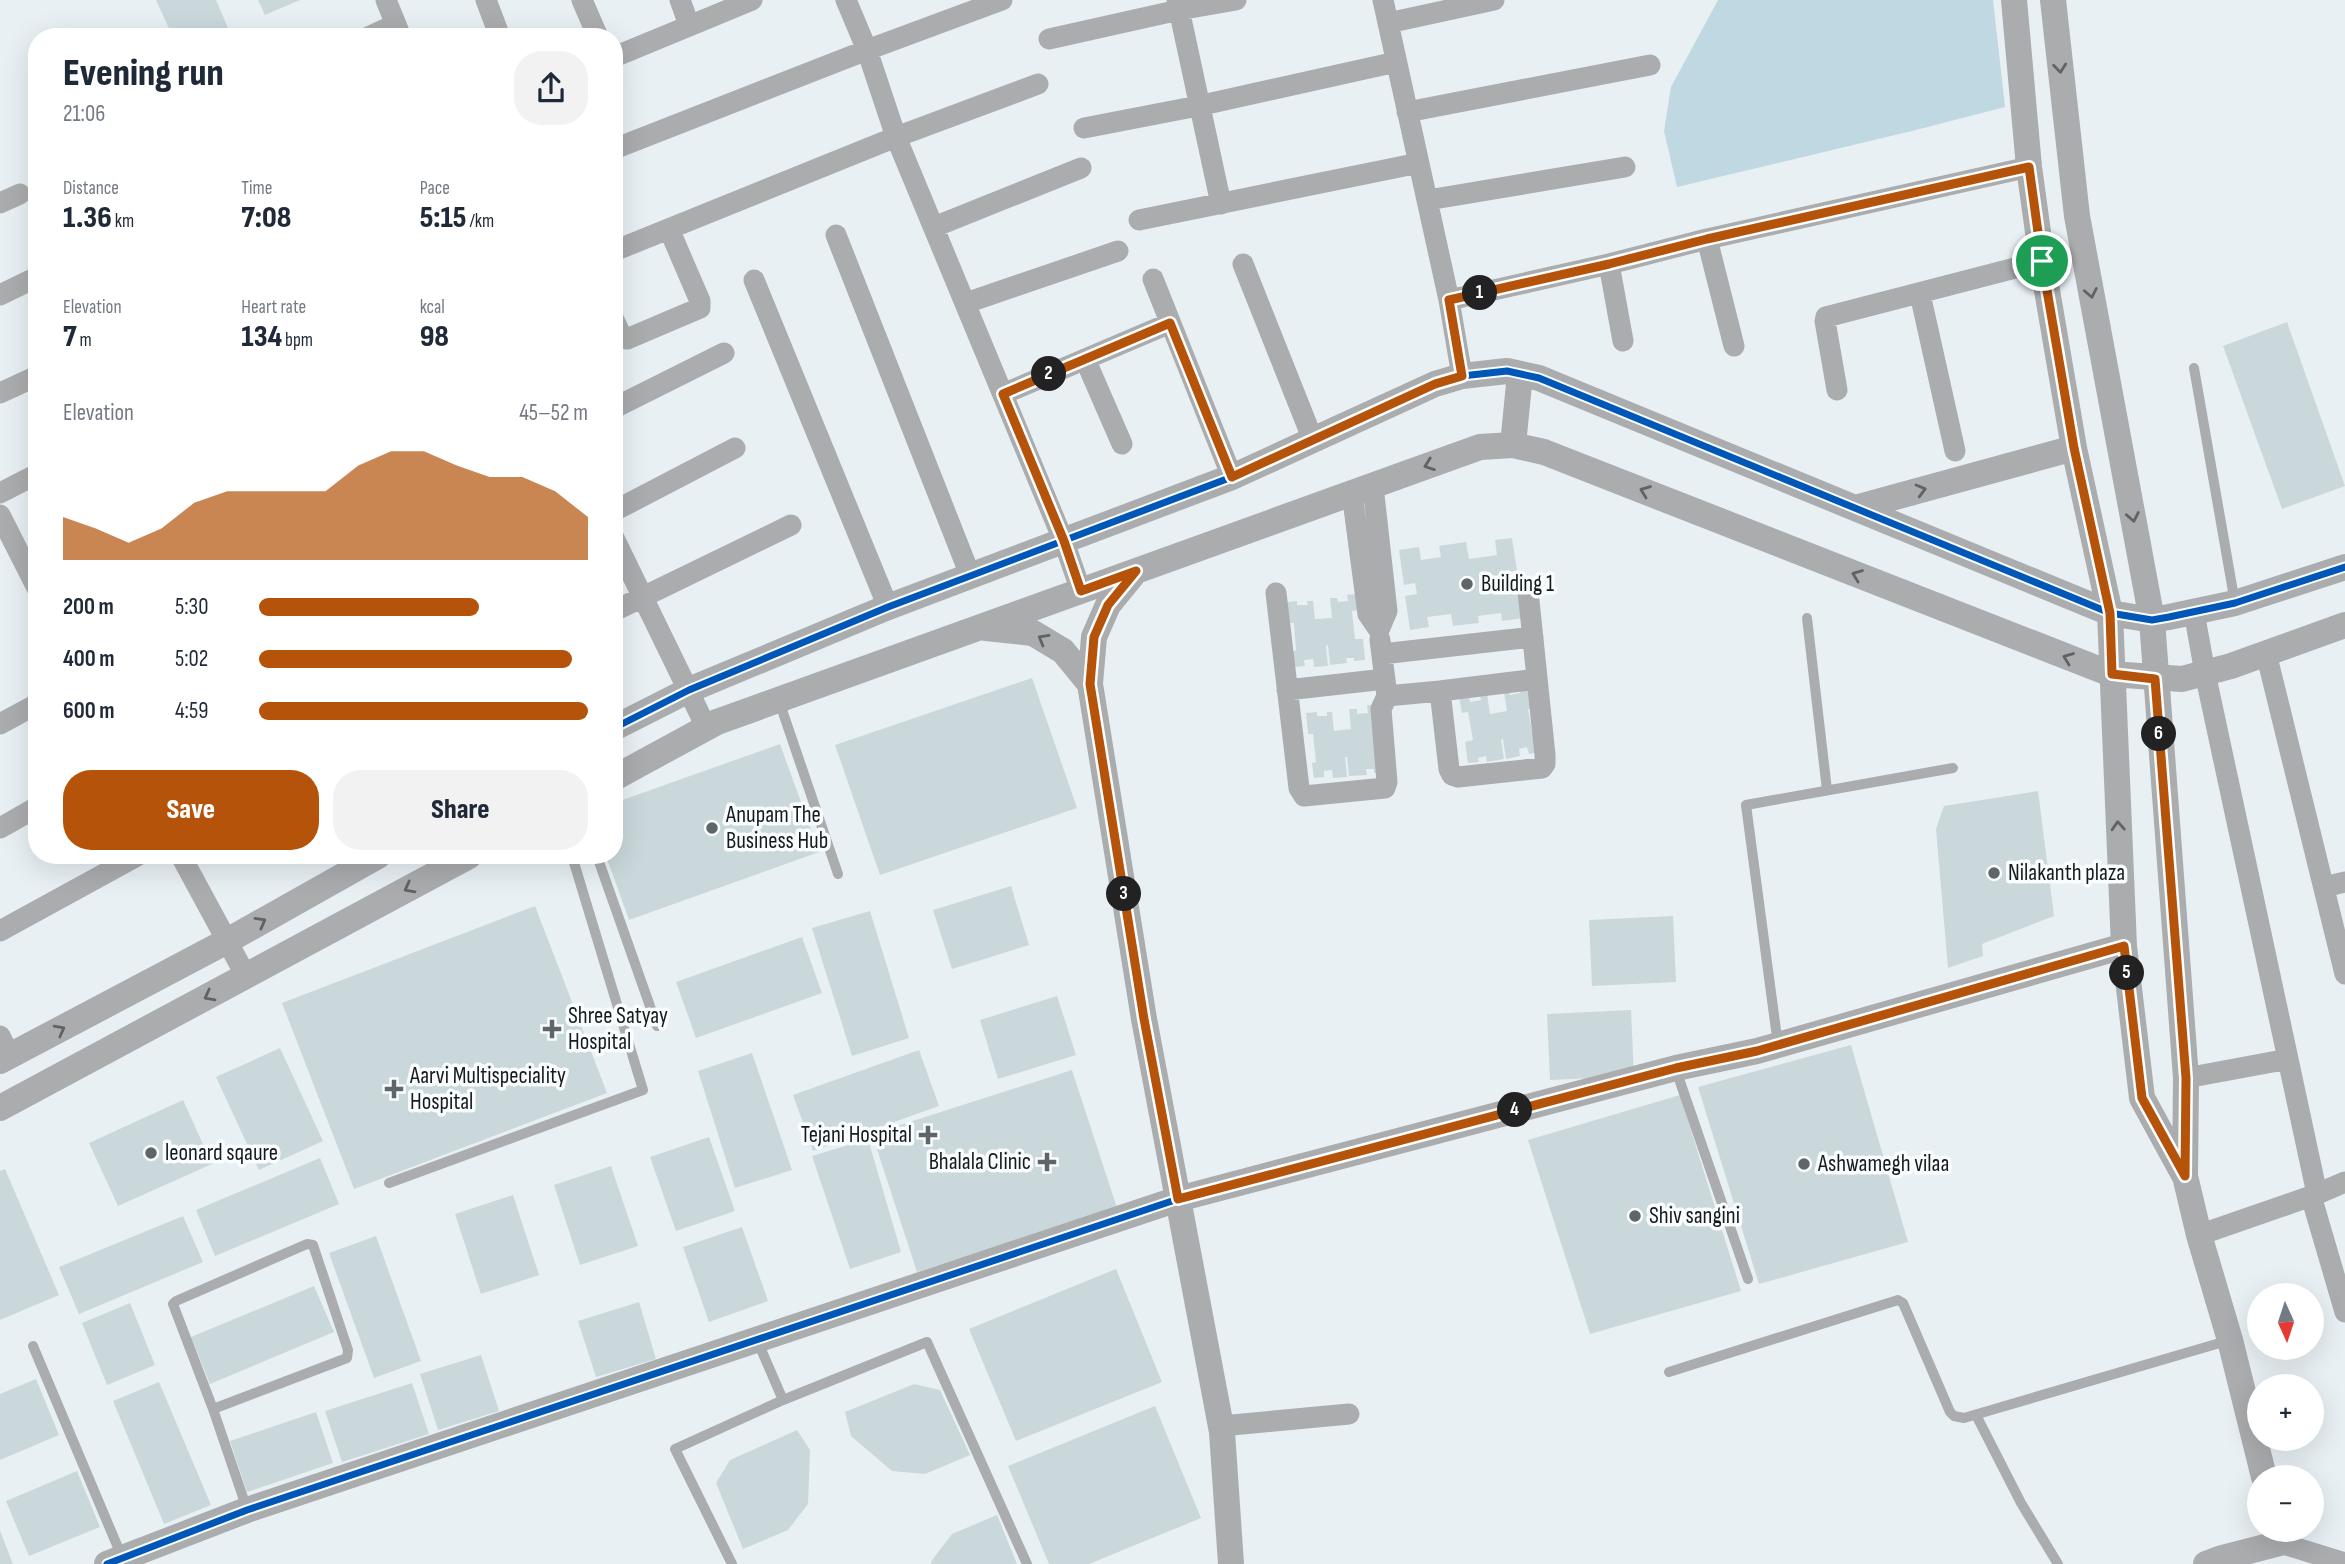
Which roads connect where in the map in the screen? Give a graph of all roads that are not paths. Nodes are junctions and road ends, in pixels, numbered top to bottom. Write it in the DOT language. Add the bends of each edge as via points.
graph roads {
  1 [pos="486,0"];
  2 [pos="582,0"];
  3 [pos="680,0"];
  4 [pos="752,0"];
  5 [pos="846,0"];
  6 [pos="1002,0"];
  7 [pos="1236,0"];
  8 [pos="1383,0"];
  9 [pos="2014,0"];
  10 [pos="2053,0"];
  11 [pos="1489,1"];
  12 [pos="1178,5"];
  13 [pos="394,18"];
  14 [pos="1388,23"];
  15 [pos="689,25"];
  16 [pos="373,28"];
  17 [pos="497,28"];
  18 [pos="594,28"];
  19 [pos="1049,39"];
  20 [pos="867,50"];
  21 [pos="623,53"];
  22 [pos="1396,62"];
  23 [pos="1650,65"];
  24 [pos="1038,84"];
  25 [pos="1198,106"];
  26 [pos="1407,112"];
  27 [pos="1084,128"];
  28 [pos="896,138"];
  29 [pos="623,145"];
  30 [pos="1419,163"];
  31 [pos="1625,167"];
  32 [pos="2029,167"];
  33 [pos="1081,168"];
  34 [pos="20,194"];
  35 [pos="1428,200"];
  36 [pos="0,203"];
  37 [pos="1221,204"];
  38 [pos="1139,220"];
  39 [pos="934,227"];
  40 [pos="669,229"];
  41 [pos="836,236"];
  42 [pos="1707,239"];
  43 [pos="623,247"];
  44 [pos="1118,251"];
  45 [pos="2042,261"];
  46 [pos="1243,264"];
  47 [pos="1609,264"];
  48 [pos="1153,279"];
  49 [pos="754,280"];
  50 [pos="28,281"];
  51 [pos="1920,294"];
  52 [pos="0,295"];
  53 [pos="1449,300"];
  54 [pos="966,303"];
  55 [pos="1170,323"];
  56 [pos="623,337"];
  57 [pos="1623,341"];
  58 [pos="1734,346"];
  59 [pos="724,353"];
  60 [pos="1085,359"];
  61 [pos="2194,368"];
  62 [pos="1520,374"];
  63 [pos="1462,376"];
  64 [pos="28,380"];
  65 [pos="1837,390"];
  66 [pos="0,393"];
  67 [pos="1003,394"];
  68 [pos="623,404"];
  69 [pos="1313,440"];
  70 [pos="1122,444"];
  71 [pos="1513,445"];
  72 [pos="735,447"];
  73 [pos="2074,448"];
  74 [pos="1955,451"];
  75 [pos="1232,477"];
  76 [pos="28,479"];
  77 [pos="1362,489"];
  78 [pos="0,493"];
  79 [pos="623,506"];
  80 [pos="1855,508"];
  81 [pos="0,515"];
  82 [pos="791,525"];
  83 [pos="1064,541"];
  84 [pos="623,557"];
  85 [pos="28,567"];
  86 [pos="2345,567"];
  87 [pos="1136,571"];
  88 [pos="970,575"];
  89 [pos="1081,591"];
  90 [pos="1528,591"];
  91 [pos="1276,593"];
  92 [pos="642,597"];
  93 [pos="2235,603"];
  94 [pos="623,606"];
  95 [pos="888,607"];
  96 [pos="2194,612"];
  97 [pos="2110,613"];
  98 [pos="1807,618"];
  99 [pos="2152,620"];
  100 [pos="2345,625"];
  101 [pos="979,628"];
  102 [pos="1533,637"];
  103 [pos="2266,653"];
  104 [pos="1382,654"];
  105 [pos="2206,673"];
  106 [pos="2112,674"];
  107 [pos="1537,679"];
  108 [pos="2155,679"];
  109 [pos="1090,684"];
  110 [pos="1386,687"];
  111 [pos="689,690"];
  112 [pos="1287,690"];
  113 [pos="1440,691"];
  114 [pos="779,700"];
  115 [pos="28,709"];
  116 [pos="623,723"];
  117 [pos="0,724"];
  118 [pos="706,729"];
  119 [pos="1953,768"];
  120 [pos="623,773"];
  121 [pos="1827,790"];
  122 [pos="28,812"];
  123 [pos="0,828"];
  124 [pos="122,864"];
  125 [pos="185,864"];
  126 [pos="364,864"];
  127 [pos="454,864"];
  128 [pos="574,864"];
  129 [pos="600,864"];
  130 [pos="838,874"];
  131 [pos="2345,882"];
  132 [pos="2324,887"];
  133 [pos="0,931"];
  134 [pos="227,941"];
  135 [pos="2124,946"];
  136 [pos="2345,974"];
  137 [pos="246,976"];
  138 [pos="657,1026"];
  139 [pos="1778,1045"];
  140 [pos="3,1051"];
  141 [pos="2288,1059"];
  142 [pos="1676,1068"];
  143 [pos="2186,1078"];
  144 [pos="0,1108"];
  145 [pos="2185,1176"];
  146 [pos="2345,1182"];
  147 [pos="389,1183"];
  148 [pos="2314,1195"];
  149 [pos="1178,1199"];
  150 [pos="2199,1236"];
  151 [pos="1748,1279"];
  152 [pos="2345,1312"];
  153 [pos="757,1339"];
  154 [pos="2230,1340"];
  155 [pos="33,1346"];
  156 [pos="1669,1372"];
  157 [pos="783,1400"];
  158 [pos="213,1409"];
  159 [pos="1349,1414"];
  160 [pos="1976,1415"];
  161 [pos="1222,1426"];
  162 [pos="2261,1465"];
  163 [pos="247,1510"];
  164 [pos="2263,1542"];
  165 [pos="2294,1542"];
  166 [pos="115,1560"];
  167 [pos="2345,1563"];
  168 [pos="732,1564"];
  169 [pos="1027,1564"];
  170 [pos="1231,1564"];
  171 [pos="2059,1564"];
  172 [pos="2206,1564"];
  1 -- 17 [label="street"];
  2 -- 18 [label="street"];
  3 -- 15 [label="street"];
  4 -- 15 [label="street"];
  5 -- 20 [label="street"];
  6 -- 20 [label="street"];
  7 -- 12 [label="street"];
  8 -- 14 [label="street"];
  9 -- 32 [label="street"];
  10 -- 99 [label="street, one-way" via="2077,216"];
  11 -- 14 [label="street"];
  12 -- 19 [label="street"];
  12 -- 25 [label="street"];
  13 -- 16 [label="lane"];
  14 -- 22 [label="street"];
  15 -- 21 [label="street"];
  20 -- 28 [label="street"];
  20 -- 29 [label="street"];
  22 -- 25 [label="street"];
  22 -- 26 [label="street"];
  23 -- 26 [label="street"];
  24 -- 28 [label="street"];
  25 -- 27 [label="street"];
  25 -- 37 [label="street"];
  26 -- 30 [label="street"];
  28 -- 39 [label="street"];
  28 -- 40 [label="street"];
  30 -- 35 [label="street"];
  30 -- 37 [label="street"];
  31 -- 35 [label="street"];
  32 -- 42 [label="street"];
  32 -- 45 [label="street"];
  33 -- 39 [label="street"];
  34 -- 36 [label="street"];
  35 -- 53 [label="street"];
  37 -- 38 [label="street"];
  39 -- 54 [label="street"];
  40 -- 43 [label="street"];
  40 -- 56 [label="street" via="699,308"];
  41 -- 88 [label="street"];
  42 -- 47 [label="street"];
  42 -- 58 [label="street"];
  44 -- 54 [label="street"];
  45 -- 51 [label="street"];
  45 -- 73 [label="street"];
  46 -- 69 [label="street"];
  47 -- 53 [label="street"];
  47 -- 57 [label="street"];
  48 -- 55 [label="street"];
  49 -- 95 [label="street"];
  50 -- 52 [label="street"];
  51 -- 65 [label="street" via="1826,317"];
  51 -- 74 [label="street"];
  53 -- 63 [label="street"];
  54 -- 67 [label="street"];
  55 -- 60 [label="street"];
  55 -- 75 [label="street"];
  59 -- 68 [label="street"];
  60 -- 67 [label="street"];
  60 -- 70 [label="street"];
  61 -- 93 [label="lane"];
  62 -- 63 [label="street"];
  62 -- 71 [label="street"];
  62 -- 80 [label="street"];
  63 -- 69 [label="street"];
  64 -- 66 [label="street"];
  67 -- 83 [label="street"];
  69 -- 75 [label="street"];
  71 -- 77 [label="street, one-way" via="1480,447"];
  106 -- 71 [label="street, one-way" via="1544,452"];
  72 -- 79 [label="street"];
  80 -- 73 [label="street, one-way"];
  73 -- 97 [label="street"];
  75 -- 83 [label="street"];
  76 -- 78 [label="street"];
  77 -- 87 [label="street"];
  77 -- 104 [label="street" via="1387,611 1379,630"];
  80 -- 97 [label="street"];
  81 -- 85 [label="street"];
  82 -- 92 [label="street"];
  83 -- 88 [label="street"];
  83 -- 89 [label="street"];
  84 -- 92 [label="street"];
  86 -- 93 [label="street"];
  87 -- 89 [label="street"];
  87 -- 109 [label="street" via="1108,605 1094,637"];
  88 -- 95 [label="street"];
  89 -- 101 [label="street"];
  90 -- 102 [label="street"];
  91 -- 112 [label="street"];
  92 -- 94 [label="street"];
  92 -- 111 [label="street"];
  93 -- 96 [label="street"];
  95 -- 111 [label="street"];
  96 -- 99 [label="street"];
  96 -- 105 [label="street"];
  97 -- 99 [label="street"];
  97 -- 106 [label="street"];
  98 -- 121 [label="lane"];
  99 -- 108 [label="street"];
  100 -- 103 [label="street"];
  109 -- 101 [label="street, one-way" via="1063,651 1033,633"];
  101 -- 114 [label="street"];
  102 -- 104 [label="street"];
  102 -- 107 [label="street"];
  103 -- 105 [label="street"];
  103 -- 132 [label="street"];
  104 -- 110 [label="street"];
  105 -- 108 [label="street"];
  105 -- 141 [label="street"];
  106 -- 108 [label="street"];
  135 -- 106 [label="street, one-way"];
  107 -- 113 [label="street"];
  107 -- 113 [label="street" via="1545,755 1542,768 1452,775"];
  108 -- 143 [label="street"];
  109 -- 149 [label="street"];
  110 -- 112 [label="street"];
  110 -- 112 [label="street" via="1381,709 1385,788 1309,796 1300,788"];
  110 -- 113 [label="street"];
  111 -- 116 [label="street"];
  111 -- 118 [label="street"];
  114 -- 118 [label="street"];
  114 -- 130 [label="lane"];
  115 -- 117 [label="street"];
  118 -- 120 [label="street"];
  119 -- 121 [label="lane"];
  121 -- 139 [label="lane" via="1746,805"];
  122 -- 123 [label="street"];
  124 -- 133 [label="street"];
  125 -- 134 [label="street"];
  134 -- 126 [label="street, one-way"];
  127 -- 137 [label="street, one-way"];
  128 -- 147 [label="lane" via="643,1090"];
  129 -- 138 [label="lane"];
  131 -- 132 [label="street"];
  132 -- 136 [label="street"];
  134 -- 137 [label="street"];
  140 -- 134 [label="street, one-way"];
  135 -- 139 [label="street"];
  135 -- 145 [label="street" via="2142,1098"];
  137 -- 144 [label="street, one-way"];
  139 -- 142 [label="street"];
  141 -- 143 [label="street"];
  141 -- 148 [label="street"];
  142 -- 149 [label="street"];
  142 -- 151 [label="lane"];
  143 -- 145 [label="street"];
  145 -- 150 [label="street"];
  146 -- 148 [label="street"];
  148 -- 150 [label="street"];
  148 -- 152 [label="street"];
  149 -- 153 [label="street"];
  149 -- 161 [label="street"];
  150 -- 154 [label="street"];
  153 -- 157 [label="lane"];
  153 -- 163 [label="street"];
  154 -- 160 [label="lane"];
  154 -- 162 [label="street"];
  155 -- 166 [label="lane"];
  156 -- 160 [label="lane" via="1898,1300 1950,1412 1958,1418"];
  157 -- 168 [label="lane" via="675,1449"];
  157 -- 169 [label="lane" via="927,1342"];
  158 -- 158 [label="lane" via="347,1358 313,1245 174,1303"];
  158 -- 163 [label="lane"];
  159 -- 161 [label="street"];
  160 -- 171 [label="lane" via="2021,1503"];
  161 -- 170 [label="street"];
  163 -- 166 [label="street"];
  164 -- 172 [label="street"];
  165 -- 167 [label="street"];
}
